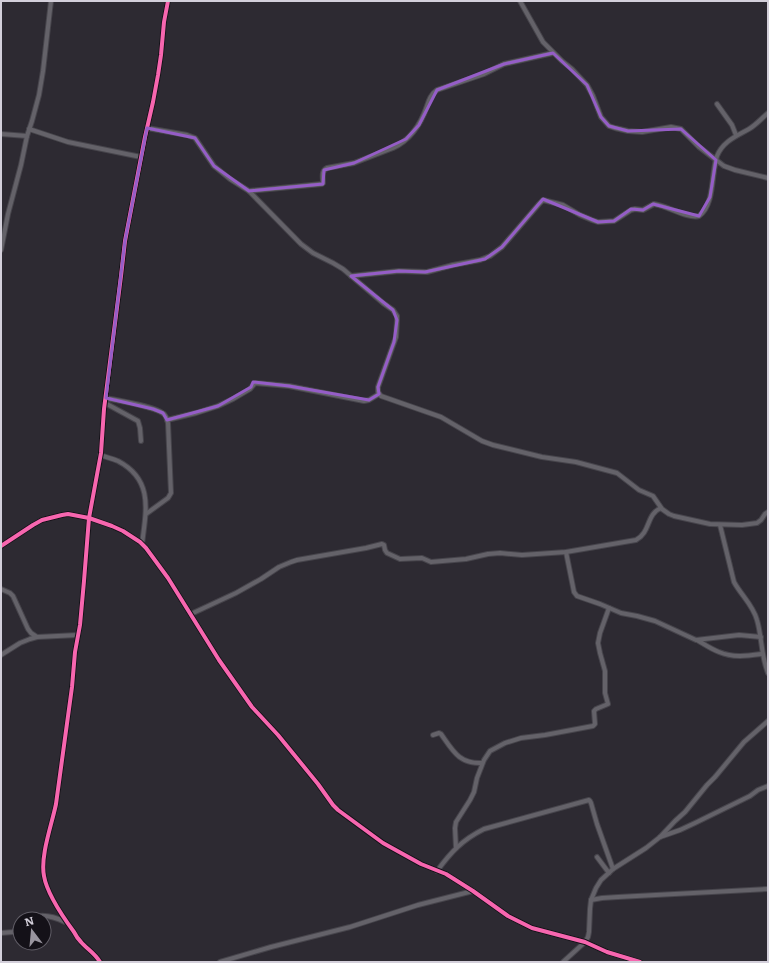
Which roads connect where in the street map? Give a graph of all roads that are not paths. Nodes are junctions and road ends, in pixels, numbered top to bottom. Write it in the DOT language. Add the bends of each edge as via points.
graph roads {
  1 [pos="51,1"];
  2 [pos="168,1"];
  3 [pos="520,1"];
  4 [pos="553,53"];
  5 [pos="717,104"];
  6 [pos="768,113"];
  7 [pos="29,128"];
  8 [pos="147,128"];
  9 [pos="1,134"];
  10 [pos="736,135"];
  11 [pos="26,136"];
  12 [pos="141,157"];
  13 [pos="716,160"];
  14 [pos="768,178"];
  15 [pos="249,191"];
  16 [pos="1,250"];
  17 [pos="351,276"];
  18 [pos="379,394"];
  19 [pos="106,398"];
  20 [pos="105,403"];
  21 [pos="167,420"];
  22 [pos="141,440"];
  23 [pos="100,455"];
  24 [pos="661,508"];
  25 [pos="768,512"];
  26 [pos="146,514"];
  27 [pos="89,518"];
  28 [pos="720,525"];
  29 [pos="142,544"];
  30 [pos="1,546"];
  31 [pos="566,552"];
  32 [pos="1,589"];
  33 [pos="609,608"];
  34 [pos="191,614"];
  35 [pos="78,635"];
  36 [pos="37,637"];
  37 [pos="761,637"];
  38 [pos="696,640"];
  39 [pos="762,654"];
  40 [pos="1,655"];
  41 [pos="768,673"];
  42 [pos="768,721"];
  43 [pos="433,735"];
  44 [pos="482,763"];
  45 [pos="768,786"];
  46 [pos="660,838"];
  47 [pos="456,848"];
  48 [pos="597,856"];
  49 [pos="613,870"];
  50 [pos="437,871"];
  51 [pos="608,873"];
  52 [pos="768,889"];
  53 [pos="473,891"];
  54 [pos="591,900"];
  55 [pos="52,917"];
  56 [pos="66,922"];
  57 [pos="12,932"];
  58 [pos="1,933"];
  59 [pos="584,942"];
  60 [pos="100,962"];
  61 [pos="220,962"];
  62 [pos="563,962"];
  63 [pos="640,962"];
  1 -- 7 [label="street" via="39,95"];
  2 -- 8 [label="street" via="158,77"];
  3 -- 4 [label="street"];
  4 -- 13 [label="street" via="587,85 601,118 609,126 642,132 671,127 681,129"];
  4 -- 15 [label="street" via="504,64 484,74 437,90 431,95 419,125 406,139 393,148 354,163 327,168 323,171 322,184"];
  5 -- 10 [label="street"];
  6 -- 10 [label="street" via="750,128"];
  7 -- 11 [label="street"];
  7 -- 12 [label="street" via="68,142"];
  8 -- 12 [label="street"];
  8 -- 15 [label="street" via="195,138 214,166"];
  9 -- 11 [label="street"];
  10 -- 13 [label="street" via="725,144"];
  11 -- 16 [label="street"];
  12 -- 19 [label="street" via="125,241"];
  13 -- 14 [label="street" via="730,169"];
  13 -- 17 [label="street" via="710,197 704,211 696,217 654,204 644,210 631,210 614,221 598,222 562,205 543,200 502,247 485,259 425,272 399,270"];
  15 -- 17 [label="street" via="300,244 312,253 333,262"];
  17 -- 18 [label="street" via="393,310 396,316 396,337 378,387"];
  18 -- 21 [label="street" via="364,401 289,386 255,383 250,389 218,406"];
  18 -- 24 [label="street" via="442,417 493,445 617,473 638,490 653,496"];
  19 -- 20 [label="street"];
  19 -- 21 [label="street" via="153,409 163,413"];
  20 -- 22 [label="street" via="138,421"];
  20 -- 23 [label="street"];
  21 -- 26 [label="street" via="171,493"];
  23 -- 26 [label="street" via="118,461 137,476 145,495"];
  23 -- 27 [label="street"];
  24 -- 28 [label="street" via="674,516"];
  24 -- 31 [label="street" via="655,511 646,530 636,540"];
  25 -- 28 [label="street" via="757,523"];
  26 -- 29 [label="street"];
  27 -- 29 [label="street" via="122,531"];
  27 -- 30 [label="street" via="68,514 42,520"];
  27 -- 35 [label="street"];
  28 -- 37 [label="street" via="734,582 754,612"];
  29 -- 34 [label="street"];
  31 -- 33 [label="street" via="576,595"];
  31 -- 34 [label="street" via="522,555 500,553 431,562 422,558 400,559 387,553 384,545 380,544 291,562 236,593"];
  32 -- 36 [label="street" via="13,596 28,629"];
  33 -- 38 [label="street" via="655,621"];
  33 -- 44 [label="street" via="598,643 605,672 608,704 594,711 594,725 505,743 490,751"];
  34 -- 50 [label="street" via="252,707 282,740 333,805 383,843"];
  35 -- 36 [label="street"];
  35 -- 56 [label="street" via="59,786 46,841 43,868 48,888"];
  36 -- 40 [label="street" via="26,640"];
  37 -- 38 [label="street" via="740,635"];
  37 -- 39 [label="street"];
  38 -- 39 [label="street" via="718,652 739,657"];
  39 -- 41 [label="street"];
  42 -- 46 [label="street" via="744,742"];
  43 -- 44 [label="street" via="441,734 453,751 466,762"];
  44 -- 47 [label="street" via="474,792 456,822"];
  45 -- 46 [label="street"];
  46 -- 49 [label="street"];
  47 -- 49 [label="street" via="484,829 590,800"];
  47 -- 50 [label="street"];
  48 -- 51 [label="street"];
  49 -- 51 [label="street"];
  50 -- 53 [label="street"];
  51 -- 54 [label="street" via="596,888"];
  52 -- 54 [label="street"];
  53 -- 59 [label="street" via="508,916 532,928"];
  53 -- 61 [label="street"];
  54 -- 59 [label="street" via="589,934"];
  55 -- 56 [label="street"];
  56 -- 60 [label="street"];
  57 -- 58 [label="street"];
  59 -- 62 [label="street"];
  59 -- 63 [label="street"];
}
